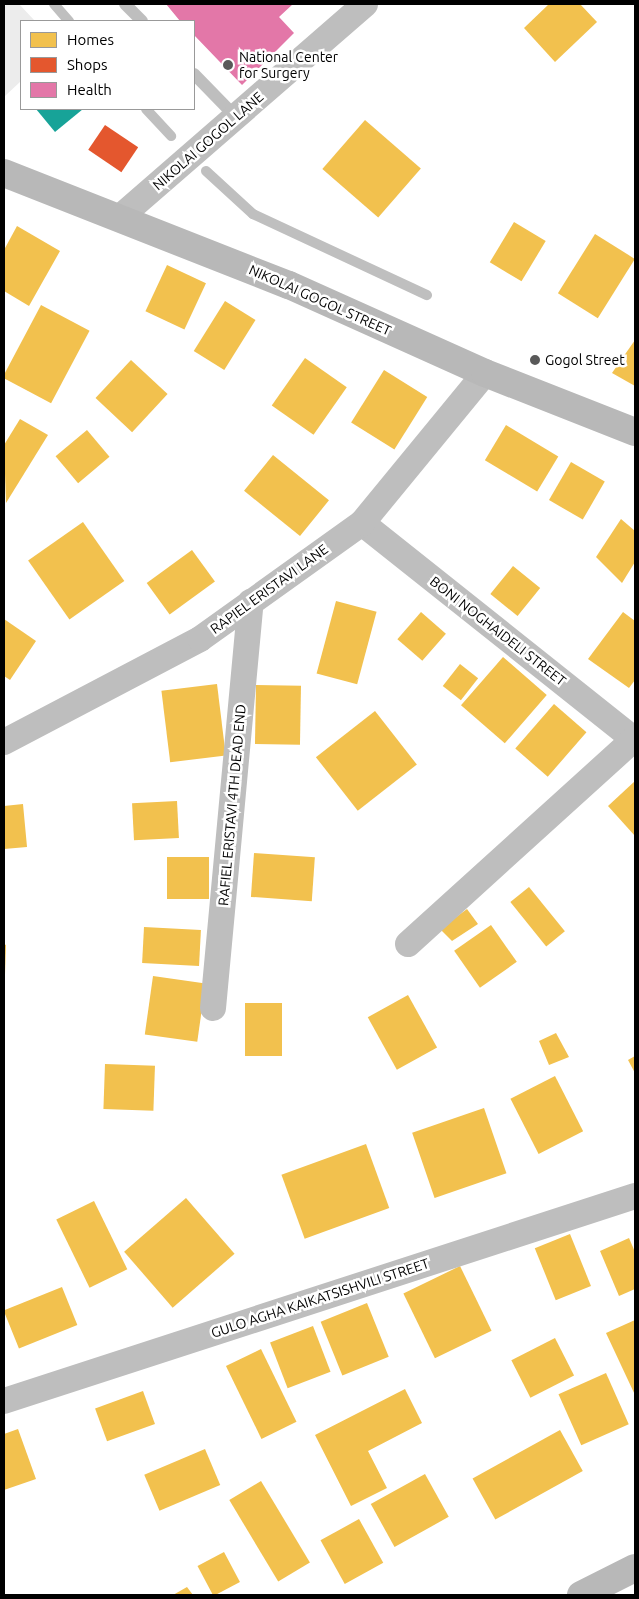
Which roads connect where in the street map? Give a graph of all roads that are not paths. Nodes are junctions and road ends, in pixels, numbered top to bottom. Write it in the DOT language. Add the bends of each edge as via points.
graph roads {
  1 [pos="125,4"];
  2 [pos="365,4"];
  3 [pos="141,20"];
  4 [pos="195,75"];
  5 [pos="236,117"];
  6 [pos="4,173"];
  7 [pos="119,218"];
  8 [pos="484,373"];
  9 [pos="635,432"];
  10 [pos="362,523"];
  11 [pos="251,602"];
  12 [pos="635,740"];
  13 [pos="4,742"];
  14 [pos="408,944"];
  15 [pos="213,1008"];
  16 [pos="635,1196"];
  17 [pos="4,1401"];
  18 [pos="635,1568"];
  19 [pos="581,1595"];
  1 -- 3 [label="lane"];
  2 -- 5 [label="street, NIKOLAI GOGOL LANE"];
  4 -- 5 [label="lane"];
  5 -- 7 [label="street, NIKOLAI GOGOL LANE"];
  6 -- 7 [label="street, NIKOLAI GOGOL STREET"];
  7 -- 8 [label="street, NIKOLAI GOGOL STREET" via="289,285"];
  8 -- 9 [label="street, NIKOLAI GOGOL STREET"];
  8 -- 10 [label="street, RAPIEL ERISTAVI LANE"];
  10 -- 11 [label="street, RAPIEL ERISTAVI LANE"];
  10 -- 12 [label="street, BONI NOGHAIDELI STREET"];
  11 -- 13 [label="street, RAPIEL ERISTAVI LANE" via="200,639"];
  11 -- 15 [label="street, RAFIEL ERISTAVI 4TH DEAD END"];
  12 -- 14 [label="street"];
  16 -- 17 [label="street, GULO AGHA KAIKATSISHVILI STREET"];
  18 -- 19 [label="street"];
}
